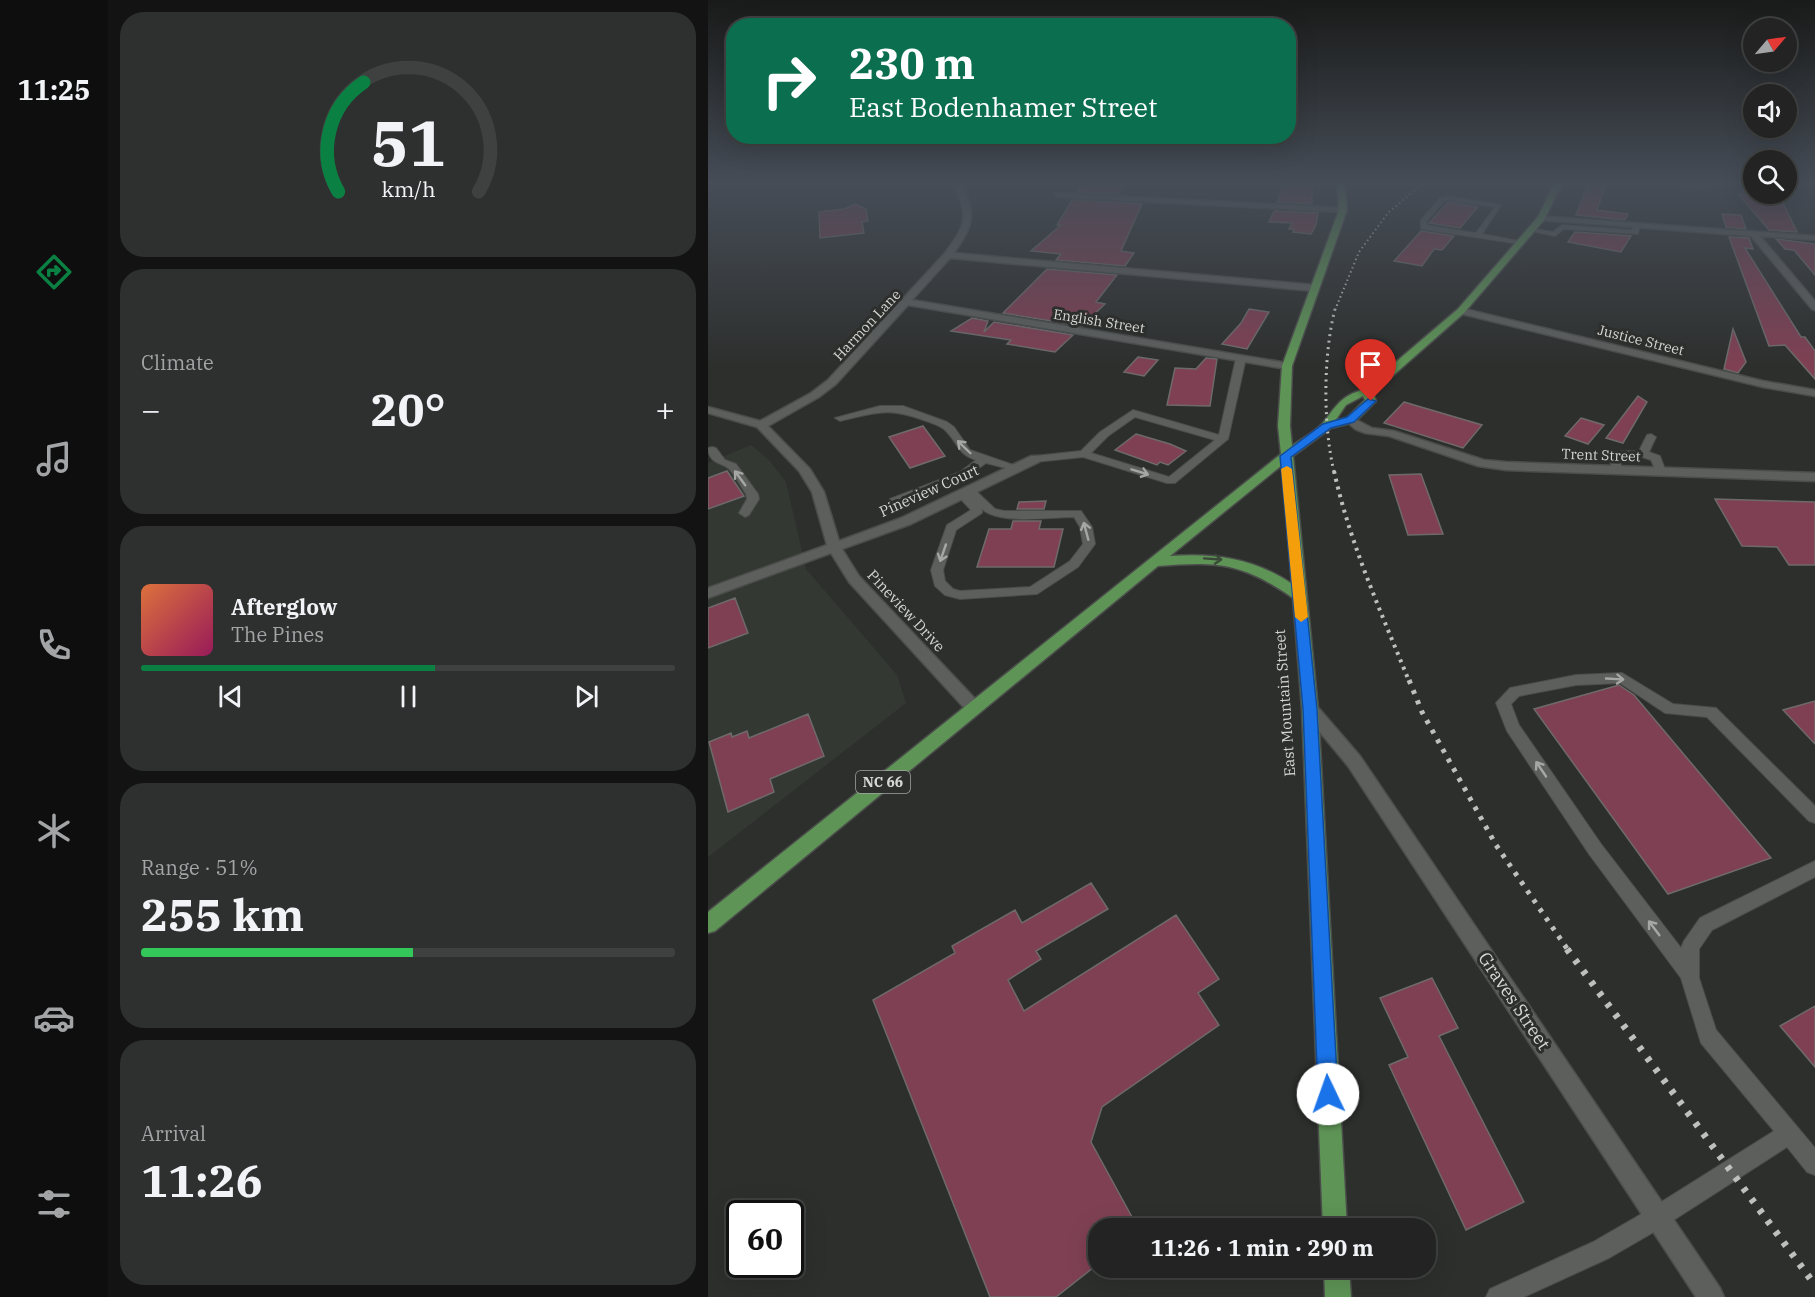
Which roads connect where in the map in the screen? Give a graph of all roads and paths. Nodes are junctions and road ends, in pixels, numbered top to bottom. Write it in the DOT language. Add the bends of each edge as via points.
graph roads {
  1 [pos="955,245"];
  2 [pos="1331,245"];
  3 [pos="1518,245"];
  4 [pos="1763,245"];
  5 [pos="948,255"];
  6 [pos="1315,288"];
  7 [pos="906,302"];
  8 [pos="1815,307"];
  9 [pos="1461,311"];
  10 [pos="1241,358"];
  11 [pos="1287,366"];
  12 [pos="1367,392"];
  13 [pos="1815,393"];
  14 [pos="708,410"];
  15 [pos="840,418"];
  16 [pos="1351,420"];
  17 [pos="761,425"];
  18 [pos="1327,426"];
  19 [pos="1651,437"];
  20 [pos="1223,440"];
  21 [pos="712,450"];
  22 [pos="1084,454"];
  23 [pos="1643,454"];
  24 [pos="1285,456"];
  25 [pos="984,459"];
  26 [pos="1035,459"];
  27 [pos="1017,468"];
  28 [pos="1617,470"];
  29 [pos="1660,472"];
  30 [pos="1815,477"];
  31 [pos="967,494"];
  32 [pos="894,501"];
  33 [pos="744,513"];
  34 [pos="834,546"];
  35 [pos="1155,562"];
  36 [pos="708,593"];
  37 [pos="1299,596"];
  38 [pos="974,708"];
  39 [pos="1310,709"];
  40 [pos="1815,816"];
  41 [pos="1815,869"];
  42 [pos="708,924"];
  43 [pos="1690,975"];
  44 [pos="1789,1133"];
  45 [pos="1815,1164"];
  46 [pos="1658,1217"];
  47 [pos="1335,1218"];
  48 [pos="1337,1278"];
  49 [pos="1338,1297"];
  50 [pos="1498,1297"];
  51 [pos="1711,1297"];
  1 -- 5 [label="street, Harmon Lane"];
  2 -- 6 [label="main road, East Mountain Street"];
  3 -- 9 [label="main road, NC 66"];
  4 -- 8 [label="street"];
  5 -- 6 [label="street"];
  5 -- 7 [label="street, Harmon Lane"];
  6 -- 11 [label="main road, East Mountain Street"];
  7 -- 10 [label="street, English Street"];
  7 -- 17 [label="street, Harmon Lane" via="832,382"];
  9 -- 12 [label="main road, NC 66"];
  9 -- 13 [label="street, Justice Street"];
  10 -- 11 [label="street, English Street"];
  10 -- 20 [label="lane"];
  11 -- 24 [label="main road, East Mountain Street"];
  12 -- 16 [label="main road, NC 66" via="1371,401"];
  12 -- 18 [label="main road, NC 66" via="1352,395 1334,412"];
  14 -- 17 [label="street, Pineview Drive"];
  25 -- 15 [label="lane, one-way" via="966,452 943,424 903,409"];
  16 -- 18 [label="main road, NC 66"];
  16 -- 28 [label="street, Trent Street" via="1357,427 1390,433 1482,463"];
  17 -- 34 [label="street, Pineview Drive" via="804,469 818,492"];
  18 -- 24 [label="main road, NC 66"];
  19 -- 23 [label="lane"];
  20 -- 22 [label="lane" via="1133,413"];
  22 -- 20 [label="lane, one-way" via="1171,482"];
  33 -- 21 [label="lane, one-way" via="752,494 732,466 721,462"];
  22 -- 26 [label="lane"];
  23 -- 28 [label="lane" via="1613,454"];
  23 -- 29 [label="lane" via="1656,458"];
  24 -- 35 [label="main road, NC 66"];
  24 -- 37 [label="main road, East Mountain Street"];
  25 -- 27 [label="lane"];
  25 -- 32 [label="lane" via="964,474"];
  26 -- 27 [label="street, Pineview Court"];
  27 -- 31 [label="street, Pineview Court"];
  28 -- 29 [label="street, Trent Street"];
  29 -- 30 [label="street, Trent Street"];
  31 -- 31 [label="lane, one-way" via="978,511 951,528 937,570 939,584 950,592 960,595 1033,591 1074,564 1089,544 1086,526 1077,513 1004,515"];
  31 -- 34 [label="street, Pineview Court"];
  34 -- 36 [label="street, Pineview Court"];
  34 -- 38 [label="street, Pineview Drive" via="854,579"];
  35 -- 37 [label="main road, one-way" via="1200,558 1239,562 1276,578"];
  35 -- 38 [label="main road, NC 66"];
  37 -- 39 [label="main road, East Mountain Street"];
  38 -- 42 [label="main road, NC 66"];
  39 -- 46 [label="street, Graves Street" via="1354,761"];
  39 -- 47 [label="main road, East Mountain Street"];
  43 -- 40 [label="lane, one-way" via="1595,849 1512,727 1503,704 1515,692 1576,680 1622,678 1670,709 1711,712"];
  41 -- 43 [label="lane" via="1706,924 1690,947"];
  43 -- 44 [label="lane" via="1708,1036"];
  44 -- 45 [label="lane"];
  44 -- 46 [label="lane"];
  46 -- 50 [label="lane" via="1601,1250"];
  46 -- 51 [label="street, Graves Street"];
  48 -- 49 [label="main road"];
}
